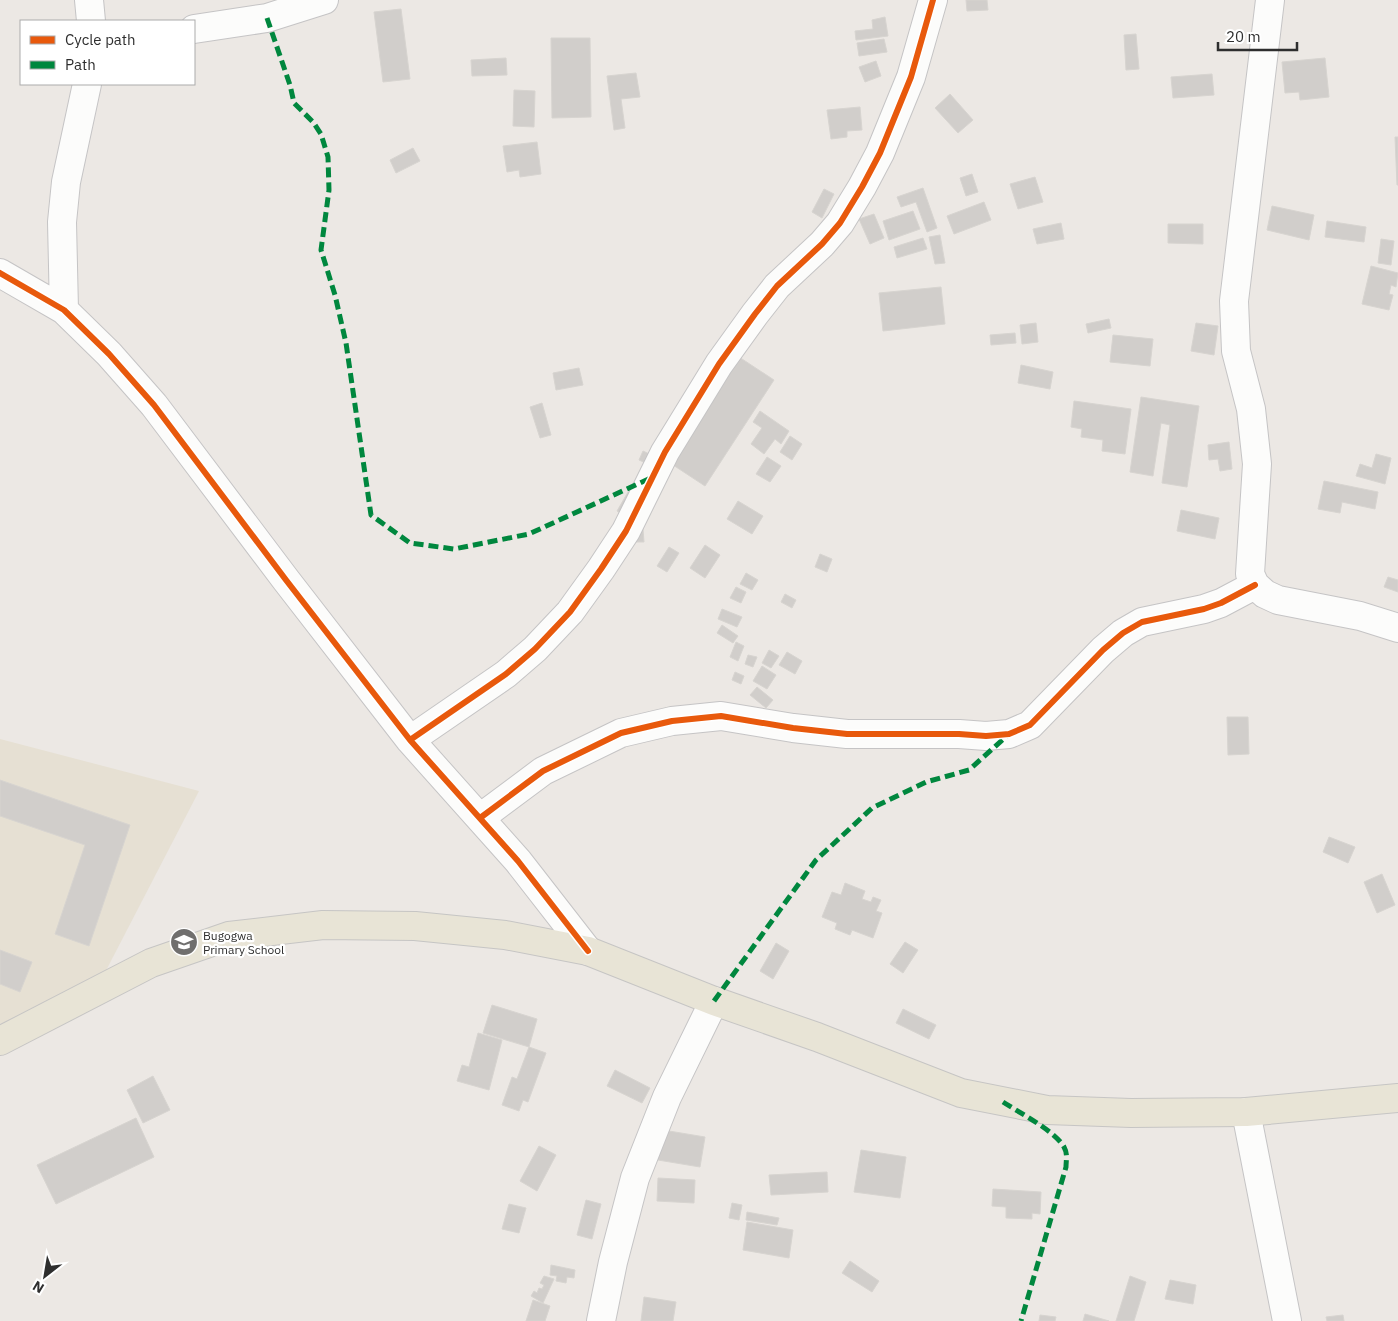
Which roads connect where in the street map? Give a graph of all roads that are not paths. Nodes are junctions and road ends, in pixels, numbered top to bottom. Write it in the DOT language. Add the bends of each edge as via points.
graph roads {
  1 [pos="89,0"];
  2 [pos="324,0"];
  3 [pos="933,0"];
  4 [pos="1270,0"];
  5 [pos="91,20"];
  6 [pos="195,29"];
  7 [pos="87,85"];
  8 [pos="0,273"];
  9 [pos="64,310"];
  10 [pos="1255,586"];
  11 [pos="1398,628"];
  12 [pos="410,740"];
  13 [pos="480,818"];
  14 [pos="588,951"];
  15 [pos="714,1001"];
  16 [pos="0,1041"];
  17 [pos="1398,1098"];
  18 [pos="1246,1112"];
  19 [pos="601,1321"];
  20 [pos="1287,1321"];
  1 -- 5 [label="street"];
  2 -- 6 [label="street" via="267,18"];
  3 -- 12 [label="street" via="911,77 880,153 862,187 840,223 777,286 719,364 665,452 626,531 601,569 570,612 535,649 506,674"];
  4 -- 10 [label="street" via="1234,301 1236,351 1251,409 1257,464 1249,562"];
  7 -- 9 [label="street" via="66,182"];
  8 -- 9 [label="street"];
  9 -- 12 [label="street" via="154,404"];
  10 -- 11 [label="street" via="1278,600 1360,616"];
  10 -- 13 [label="street" via="1221,603 1142,622 1123,633 1030,725 1009,734 847,734 722,716 672,721 621,733 543,771"];
  12 -- 13 [label="street"];
  13 -- 14 [label="street"];
  14 -- 15 [label="main road"];
  14 -- 16 [label="main road" via="505,935 415,926 323,925 229,936 150,963"];
  15 -- 18 [label="main road" via="961,1093 1003,1102 1047,1110"];
  15 -- 19 [label="street" via="667,1096 635,1178"];
  17 -- 18 [label="main road"];
  18 -- 20 [label="street"];
}
